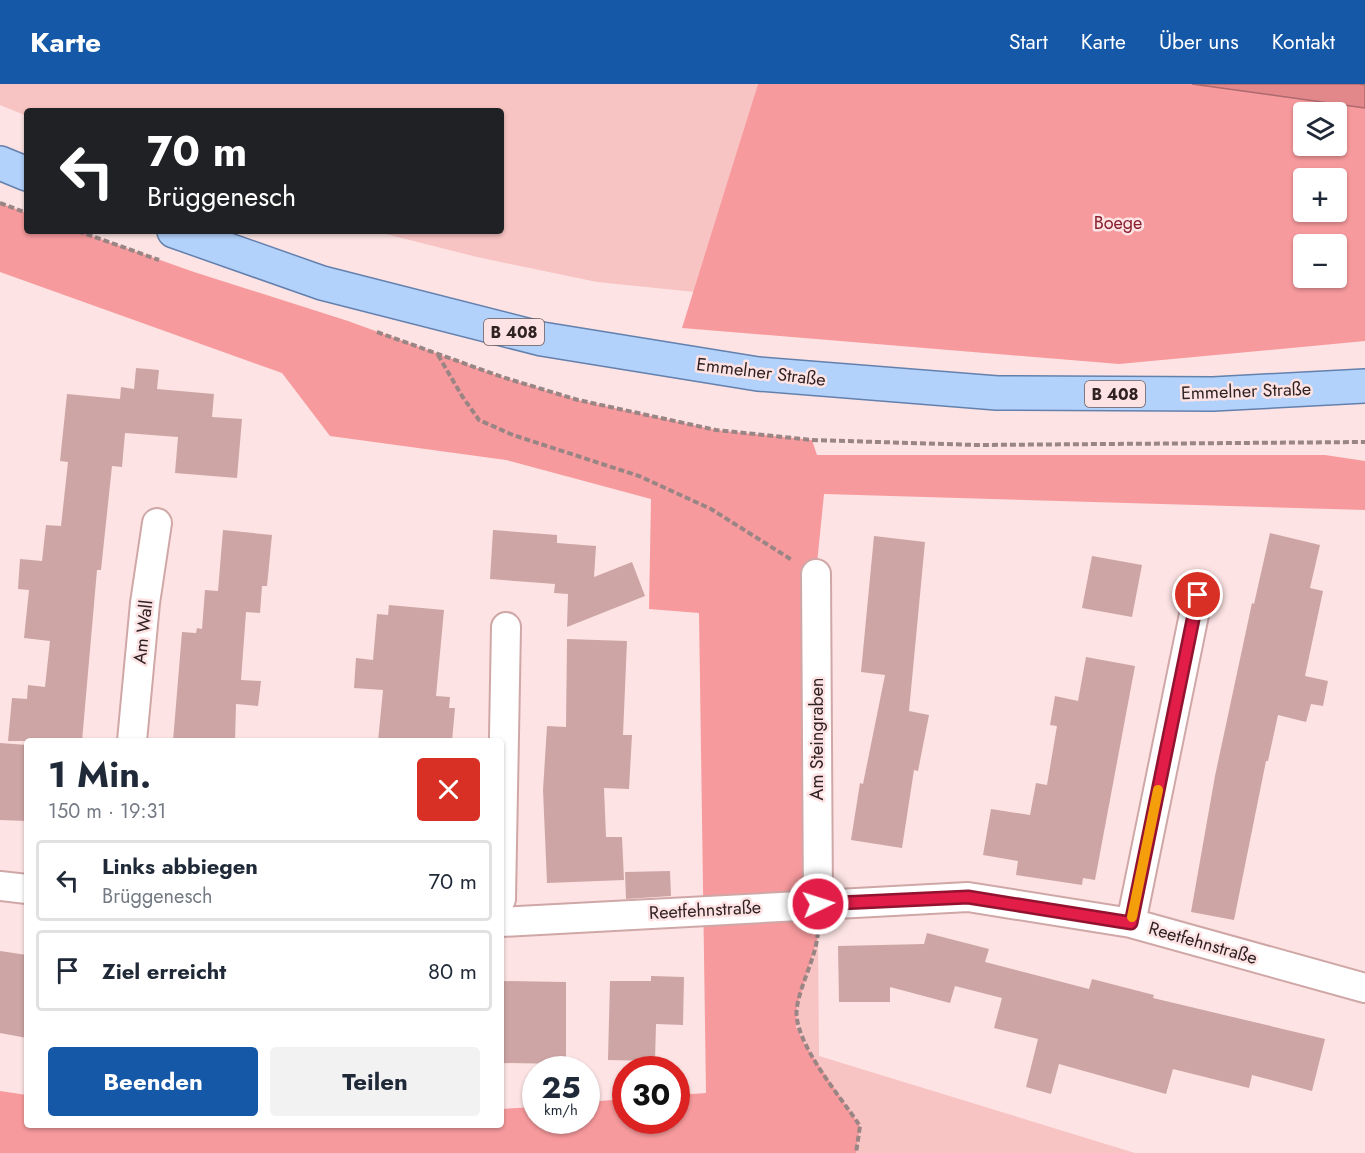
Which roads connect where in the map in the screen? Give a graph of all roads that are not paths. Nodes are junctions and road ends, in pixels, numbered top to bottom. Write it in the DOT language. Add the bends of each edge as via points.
graph roads {
  1 [pos="0,163"];
  2 [pos="24,173"];
  3 [pos="183,234"];
  4 [pos="1365,386"];
  5 [pos="157,523"];
  6 [pos="816,574"];
  7 [pos="1198,595"];
  8 [pos="506,627"];
  9 [pos="132,738"];
  10 [pos="504,738"];
  11 [pos="0,886"];
  12 [pos="24,889"];
  13 [pos="818,904"];
  14 [pos="504,921"];
  15 [pos="1131,923"];
  16 [pos="1365,988"];
  1 -- 2 [label="main road"];
  3 -- 4 [label="main road, Emmelner Straße / B 408" via="322,283 542,339 758,374 997,393 1213,394"];
  5 -- 9 [label="street, Am Wall"];
  6 -- 13 [label="street, Am Steingraben"];
  7 -- 15 [label="street"];
  8 -- 10 [label="street"];
  11 -- 12 [label="street"];
  13 -- 14 [label="street, Reetfehnstraße"];
  13 -- 15 [label="street, Reetfehnstraße" via="968,897"];
  15 -- 16 [label="street, Reetfehnstraße"];
}
